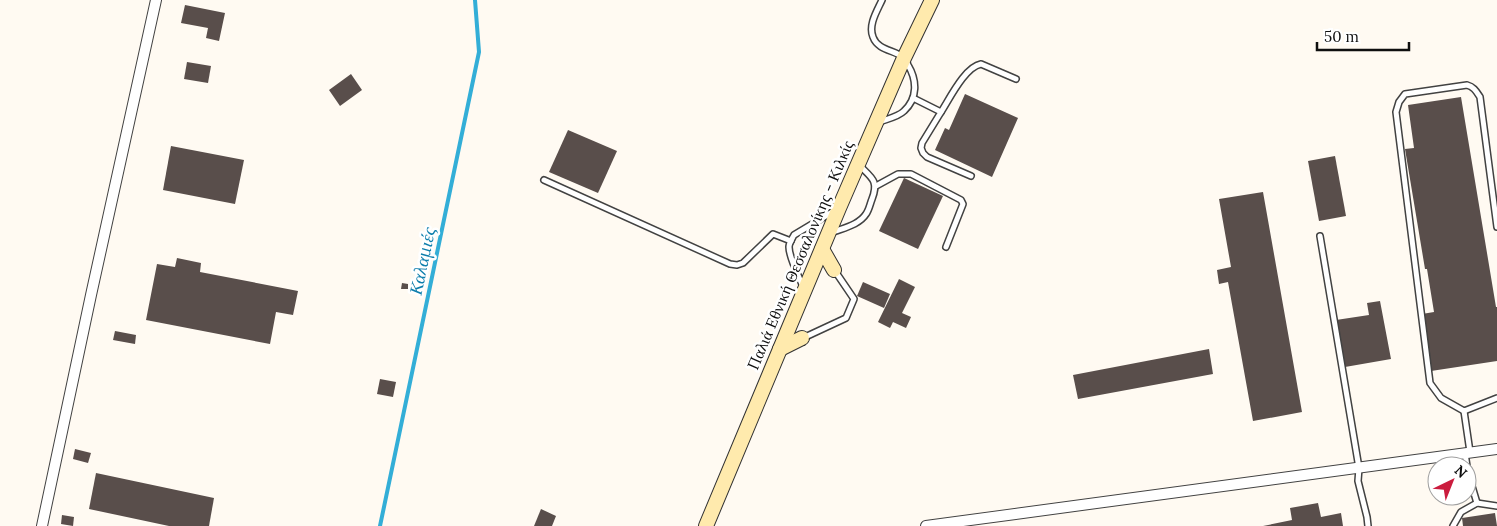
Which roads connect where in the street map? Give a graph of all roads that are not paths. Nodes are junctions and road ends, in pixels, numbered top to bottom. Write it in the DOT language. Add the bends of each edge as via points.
graph roads {
  1 [pos="156,0"];
  2 [pos="882,0"];
  3 [pos="932,0"];
  4 [pos="904,58"];
  5 [pos="1016,79"];
  6 [pos="913,98"];
  7 [pos="941,112"];
  8 [pos="875,124"];
  9 [pos="858,164"];
  10 [pos="971,176"];
  11 [pos="544,180"];
  12 [pos="876,186"];
  13 [pos="839,208"];
  14 [pos="1497,227"];
  15 [pos="828,234"];
  16 [pos="1320,236"];
  17 [pos="791,241"];
  18 [pos="946,247"];
  19 [pos="822,249"];
  20 [pos="834,270"];
  21 [pos="805,291"];
  22 [pos="802,338"];
  23 [pos="780,348"];
  24 [pos="1497,398"];
  25 [pos="1464,411"];
  26 [pos="1497,449"];
  27 [pos="1468,452"];
  28 [pos="1468,456"];
  29 [pos="1359,468"];
  30 [pos="1477,503"];
  31 [pos="1472,506"];
  32 [pos="1497,506"];
  33 [pos="42,526"];
  34 [pos="706,526"];
  35 [pos="926,526"];
  36 [pos="1368,526"];
  37 [pos="1453,526"];
  1 -- 33 [label="street"];
  2 -- 4 [label="lane" via="873,20 873,39"];
  3 -- 4 [label="main road, Παλιά Εθνική Θεσσαλονίκης - Κιλκίς"];
  4 -- 6 [label="lane" via="915,80"];
  4 -- 8 [label="main road, Παλιά Εθνική Θεσσαλονίκης - Κιλκίς"];
  5 -- 7 [label="lane" via="977,65 967,72"];
  6 -- 7 [label="lane"];
  6 -- 8 [label="lane" via="903,113"];
  7 -- 10 [label="lane" via="920,148 927,157"];
  8 -- 9 [label="main road, Παλιά Εθνική Θεσσαλονίκης - Κιλκίς"];
  9 -- 12 [label="lane" via="873,178"];
  9 -- 13 [label="main road, Παλιά Εθνική Θεσσαλονίκης - Κιλκίς"];
  11 -- 17 [label="lane" via="730,264 743,263 773,234"];
  12 -- 15 [label="lane" via="867,214 854,224"];
  12 -- 18 [label="lane" via="898,174 911,174 961,200 963,204"];
  13 -- 15 [label="main road, Παλιά Εθνική Θεσσαλονίκης - Κιλκίς"];
  13 -- 17 [label="lane"];
  14 -- 25 [label="lane" via="1480,97 1476,91 1467,84 1405,94 1396,112 1430,383 1441,398"];
  15 -- 19 [label="main road, Παλιά Εθνική Θεσσαλονίκης - Κιλκίς"];
  16 -- 29 [label="lane"];
  17 -- 21 [label="lane" via="789,247"];
  19 -- 20 [label="main road"];
  19 -- 21 [label="main road, Παλιά Εθνική Θεσσαλονίκης - Κιλκίς"];
  20 -- 22 [label="lane" via="854,299 846,318"];
  21 -- 23 [label="main road, Παλιά Εθνική Θεσσαλονίκης - Κιλκίς"];
  22 -- 23 [label="main road"];
  23 -- 34 [label="main road, Παλιά Εθνική Θεσσαλονίκης - Κιλκίς"];
  24 -- 25 [label="lane"];
  25 -- 27 [label="lane"];
  26 -- 27 [label="street"];
  27 -- 28 [label="lane"];
  27 -- 29 [label="street"];
  29 -- 35 [label="street"];
  29 -- 36 [label="lane" via="1358,482"];
  30 -- 32 [label="lane"];
  31 -- 37 [label="lane" via="1461,512"];
}
